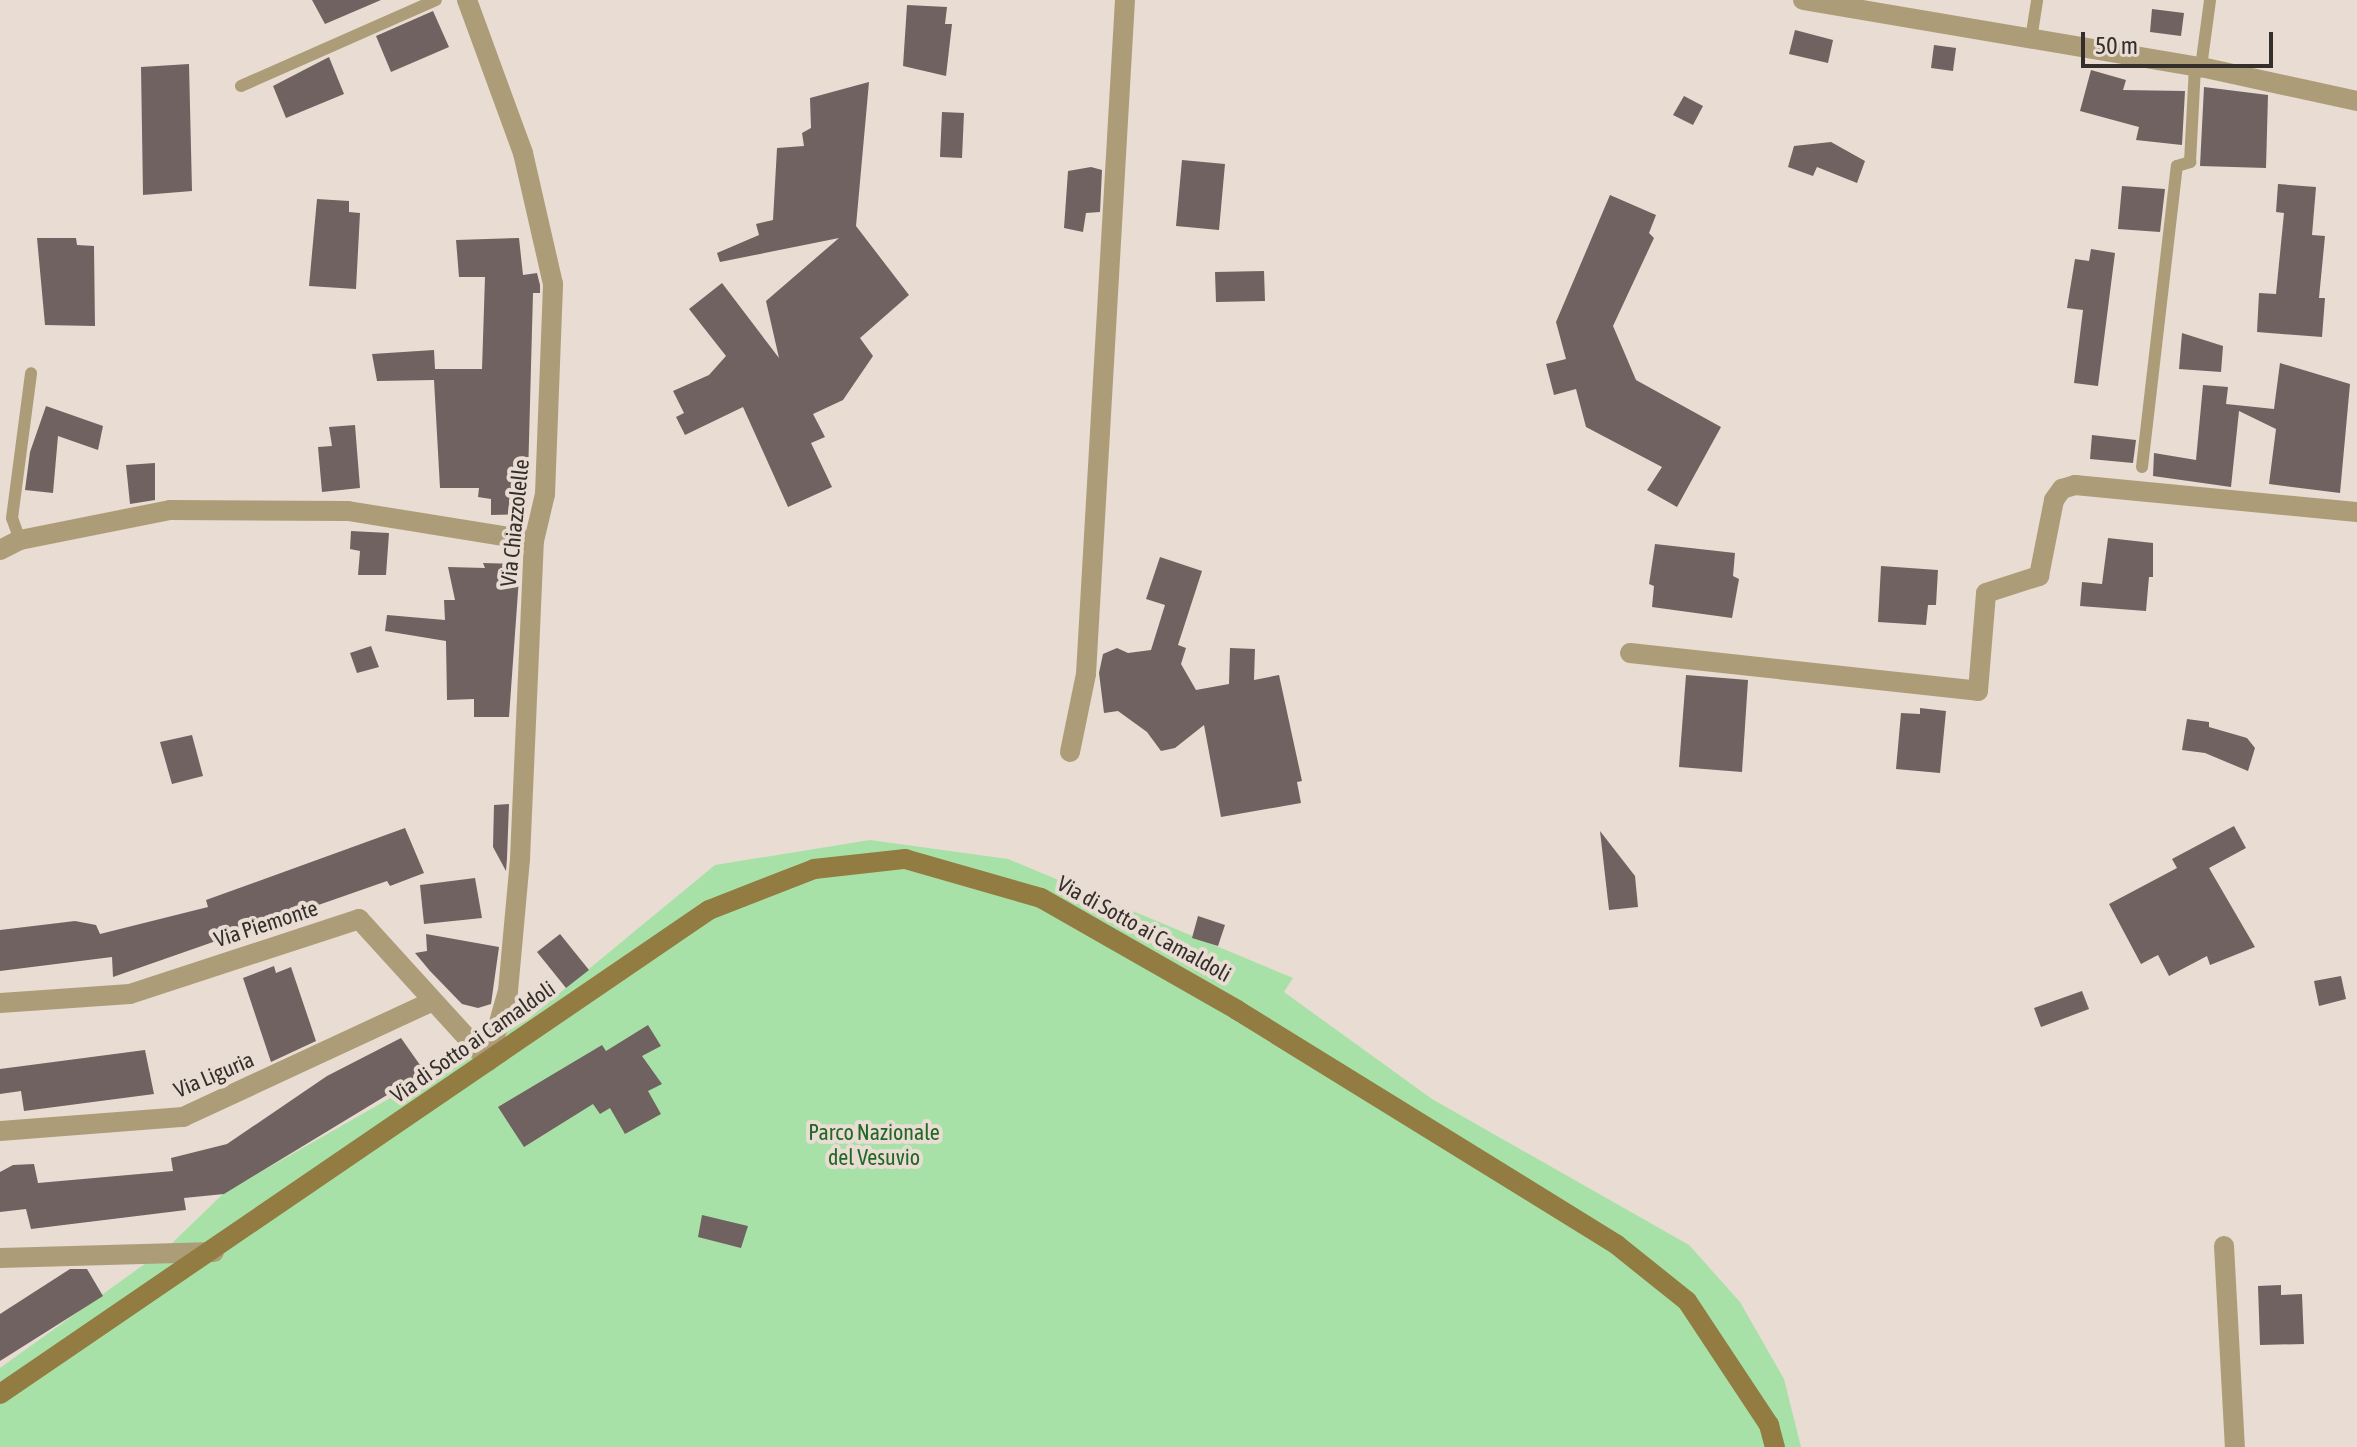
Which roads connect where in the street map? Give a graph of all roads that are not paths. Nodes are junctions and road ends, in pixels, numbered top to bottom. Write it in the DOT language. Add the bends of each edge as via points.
graph roads {
  1 [pos="436,0"];
  2 [pos="467,0"];
  3 [pos="1125,0"];
  4 [pos="1803,0"];
  5 [pos="2037,0"];
  6 [pos="2210,0"];
  7 [pos="2031,39"];
  8 [pos="2198,66"];
  9 [pos="241,86"];
  10 [pos="2357,101"];
  11 [pos="31,373"];
  12 [pos="2142,467"];
  13 [pos="2357,512"];
  14 [pos="20,540"];
  15 [pos="534,541"];
  16 [pos="0,550"];
  17 [pos="1630,653"];
  18 [pos="1070,752"];
  19 [pos="431,1002"];
  20 [pos="0,1003"];
  21 [pos="488,1061"];
  22 [pos="0,1131"];
  23 [pos="2224,1246"];
  24 [pos="214,1252"];
  25 [pos="0,1258"];
  26 [pos="0,1394"];
  27 [pos="1775,1447"];
  28 [pos="2235,1447"];
  1 -- 9 [label="lane"];
  2 -- 15 [label="street, Via Chiazzolelle" via="523,153 553,284 545,494"];
  3 -- 18 [label="street" via="1086,674"];
  4 -- 7 [label="street"];
  5 -- 7 [label="lane"];
  6 -- 8 [label="lane"];
  7 -- 8 [label="street"];
  8 -- 10 [label="street"];
  8 -- 12 [label="lane" via="2190,162 2177,166"];
  11 -- 14 [label="lane" via="12,518"];
  13 -- 17 [label="street" via="2075,485 2062,489 2054,500 2039,576 1986,593 1978,691"];
  14 -- 15 [label="street" via="184,510 348,511"];
  14 -- 16 [label="street"];
  15 -- 21 [label="street, Via Chiazzolelle" via="520,859 508,991"];
  19 -- 20 [label="street, Via Piemonte" via="359,919 130,994"];
  19 -- 21 [label="street, Via Piemonte"];
  19 -- 22 [label="street, Via Liguria" via="183,1117"];
  21 -- 24 [label="street, Via di Sotto ai Camaldoli"];
  21 -- 27 [label="street, Via di Sotto ai Camaldoli" via="709,910 814,869 905,859 1041,898 1305,1051 1617,1245 1687,1301 1769,1425"];
  23 -- 28 [label="street"];
  24 -- 25 [label="street"];
  24 -- 26 [label="street, Via di Sotto ai Camaldoli"];
}
